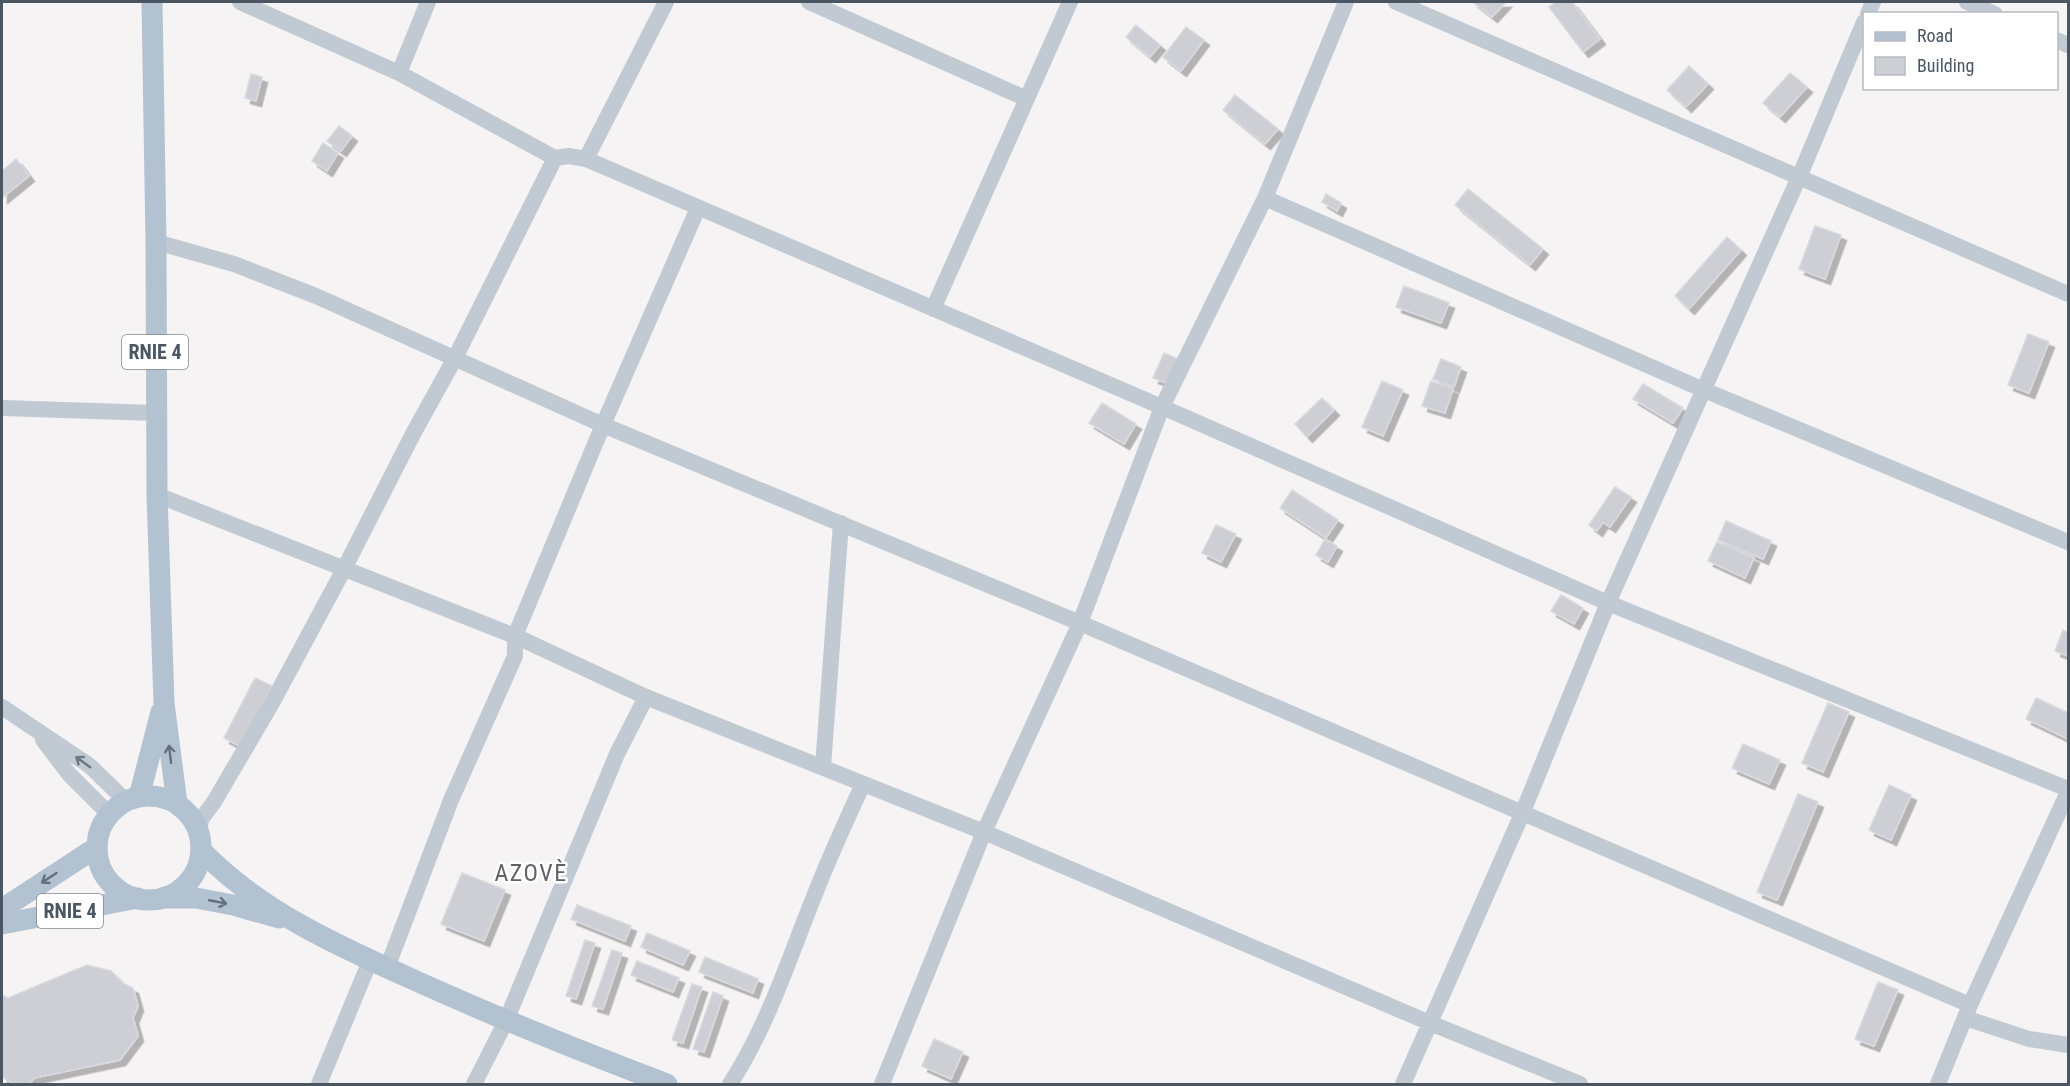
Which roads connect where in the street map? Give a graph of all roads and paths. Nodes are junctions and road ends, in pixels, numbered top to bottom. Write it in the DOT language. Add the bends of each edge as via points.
graph roads {
  1 [pos="152,2"];
  2 [pos="240,2"];
  3 [pos="428,2"];
  4 [pos="666,2"];
  5 [pos="808,2"];
  6 [pos="1070,2"];
  7 [pos="1346,2"];
  8 [pos="1396,2"];
  9 [pos="1967,2"];
  10 [pos="1992,8"];
  11 [pos="1863,24"];
  12 [pos="399,73"];
  13 [pos="1027,99"];
  14 [pos="555,158"];
  15 [pos="586,159"];
  16 [pos="1800,175"];
  17 [pos="1265,198"];
  18 [pos="698,208"];
  19 [pos="156,242"];
  20 [pos="2068,294"];
  21 [pos="933,309"];
  22 [pos="455,358"];
  23 [pos="1704,390"];
  24 [pos="1162,407"];
  25 [pos="2,408"];
  26 [pos="155,413"];
  27 [pos="603,425"];
  28 [pos="156,495"];
  29 [pos="841,523"];
  30 [pos="2068,542"];
  31 [pos="344,569"];
  32 [pos="1608,603"];
  33 [pos="1080,622"];
  34 [pos="515,636"];
  35 [pos="646,697"];
  36 [pos="164,703"];
  37 [pos="2,707"];
  38 [pos="34,727"];
  39 [pos="823,767"];
  40 [pos="862,784"];
  41 [pos="2068,791"];
  42 [pos="132,799"];
  43 [pos="177,804"];
  44 [pos="109,814"];
  45 [pos="1522,814"];
  46 [pos="984,832"];
  47 [pos="200,841"];
  48 [pos="97,847"];
  49 [pos="138,898"];
  50 [pos="160,898"];
  51 [pos="2,909"];
  52 [pos="2,924"];
  53 [pos="300,924"];
  54 [pos="378,964"];
  55 [pos="1967,1012"];
  56 [pos="506,1021"];
  57 [pos="1430,1023"];
  58 [pos="2068,1045"];
  59 [pos="319,1084"];
  60 [pos="474,1084"];
  61 [pos="668,1084"];
  62 [pos="730,1084"];
  63 [pos="882,1084"];
  64 [pos="1403,1084"];
  65 [pos="1580,1084"];
  66 [pos="1938,1084"];
  1 -- 19 [label="main road, RNIE 4"];
  2 -- 12 [label="street"];
  3 -- 12 [label="street"];
  4 -- 15 [label="street"];
  5 -- 13 [label="street"];
  6 -- 13 [label="street"];
  7 -- 17 [label="street"];
  8 -- 16 [label="street"];
  9 -- 10 [label="street"];
  11 -- 16 [label="street"];
  12 -- 14 [label="street"];
  13 -- 21 [label="street"];
  14 -- 15 [label="street"];
  14 -- 22 [label="street"];
  15 -- 18 [label="street"];
  16 -- 20 [label="street"];
  16 -- 23 [label="street"];
  17 -- 23 [label="street"];
  17 -- 24 [label="street"];
  18 -- 21 [label="street"];
  18 -- 27 [label="street"];
  19 -- 22 [label="street" via="234,264"];
  19 -- 26 [label="main road, RNIE 4"];
  21 -- 24 [label="street"];
  22 -- 27 [label="street"];
  22 -- 31 [label="street"];
  23 -- 30 [label="street"];
  23 -- 32 [label="street"];
  24 -- 32 [label="street"];
  24 -- 33 [label="street"];
  25 -- 26 [label="street"];
  26 -- 28 [label="main road, RNIE 4"];
  27 -- 29 [label="street"];
  27 -- 34 [label="street"];
  28 -- 31 [label="street"];
  28 -- 36 [label="main road, RNIE 4"];
  29 -- 33 [label="street"];
  29 -- 39 [label="street"];
  31 -- 34 [label="street"];
  31 -- 47 [label="street" via="272,703 202,818"];
  32 -- 41 [label="street"];
  32 -- 45 [label="street"];
  33 -- 45 [label="street"];
  33 -- 46 [label="street"];
  34 -- 35 [label="street"];
  34 -- 54 [label="street" via="512,664"];
  35 -- 39 [label="street"];
  35 -- 56 [label="street" via="617,754"];
  36 -- 42 [label="main road, RNIE 4"];
  43 -- 36 [label="main road, RNIE 4, one-way"];
  37 -- 38 [label="street"];
  42 -- 38 [label="street, one-way"];
  38 -- 44 [label="street" via="69,774"];
  39 -- 40 [label="street"];
  40 -- 46 [label="street"];
  40 -- 62 [label="street" via="817,886 768,1014"];
  41 -- 55 [label="street"];
  42 -- 43 [label="main road" via="158,797"];
  42 -- 44 [label="main road"];
  43 -- 47 [label="main road" via="186,812"];
  44 -- 48 [label="main road" via="98,835"];
  45 -- 55 [label="street"];
  45 -- 57 [label="street"];
  46 -- 57 [label="street"];
  46 -- 63 [label="street"];
  47 -- 50 [label="main road" via="195,872 189,881"];
  47 -- 53 [label="main road" via="226,874"];
  48 -- 49 [label="main road" via="108,880 117,889"];
  48 -- 51 [label="main road, RNIE 4, one-way"];
  49 -- 50 [label="main road"];
  49 -- 52 [label="main road, RNIE 4"];
  50 -- 53 [label="main road, one-way" via="196,898"];
  53 -- 54 [label="main road"];
  54 -- 56 [label="main road"];
  54 -- 59 [label="street"];
  55 -- 58 [label="street" via="2029,1039"];
  55 -- 66 [label="street"];
  56 -- 60 [label="street"];
  56 -- 61 [label="main road"];
  57 -- 64 [label="street"];
  57 -- 65 [label="street"];
}
